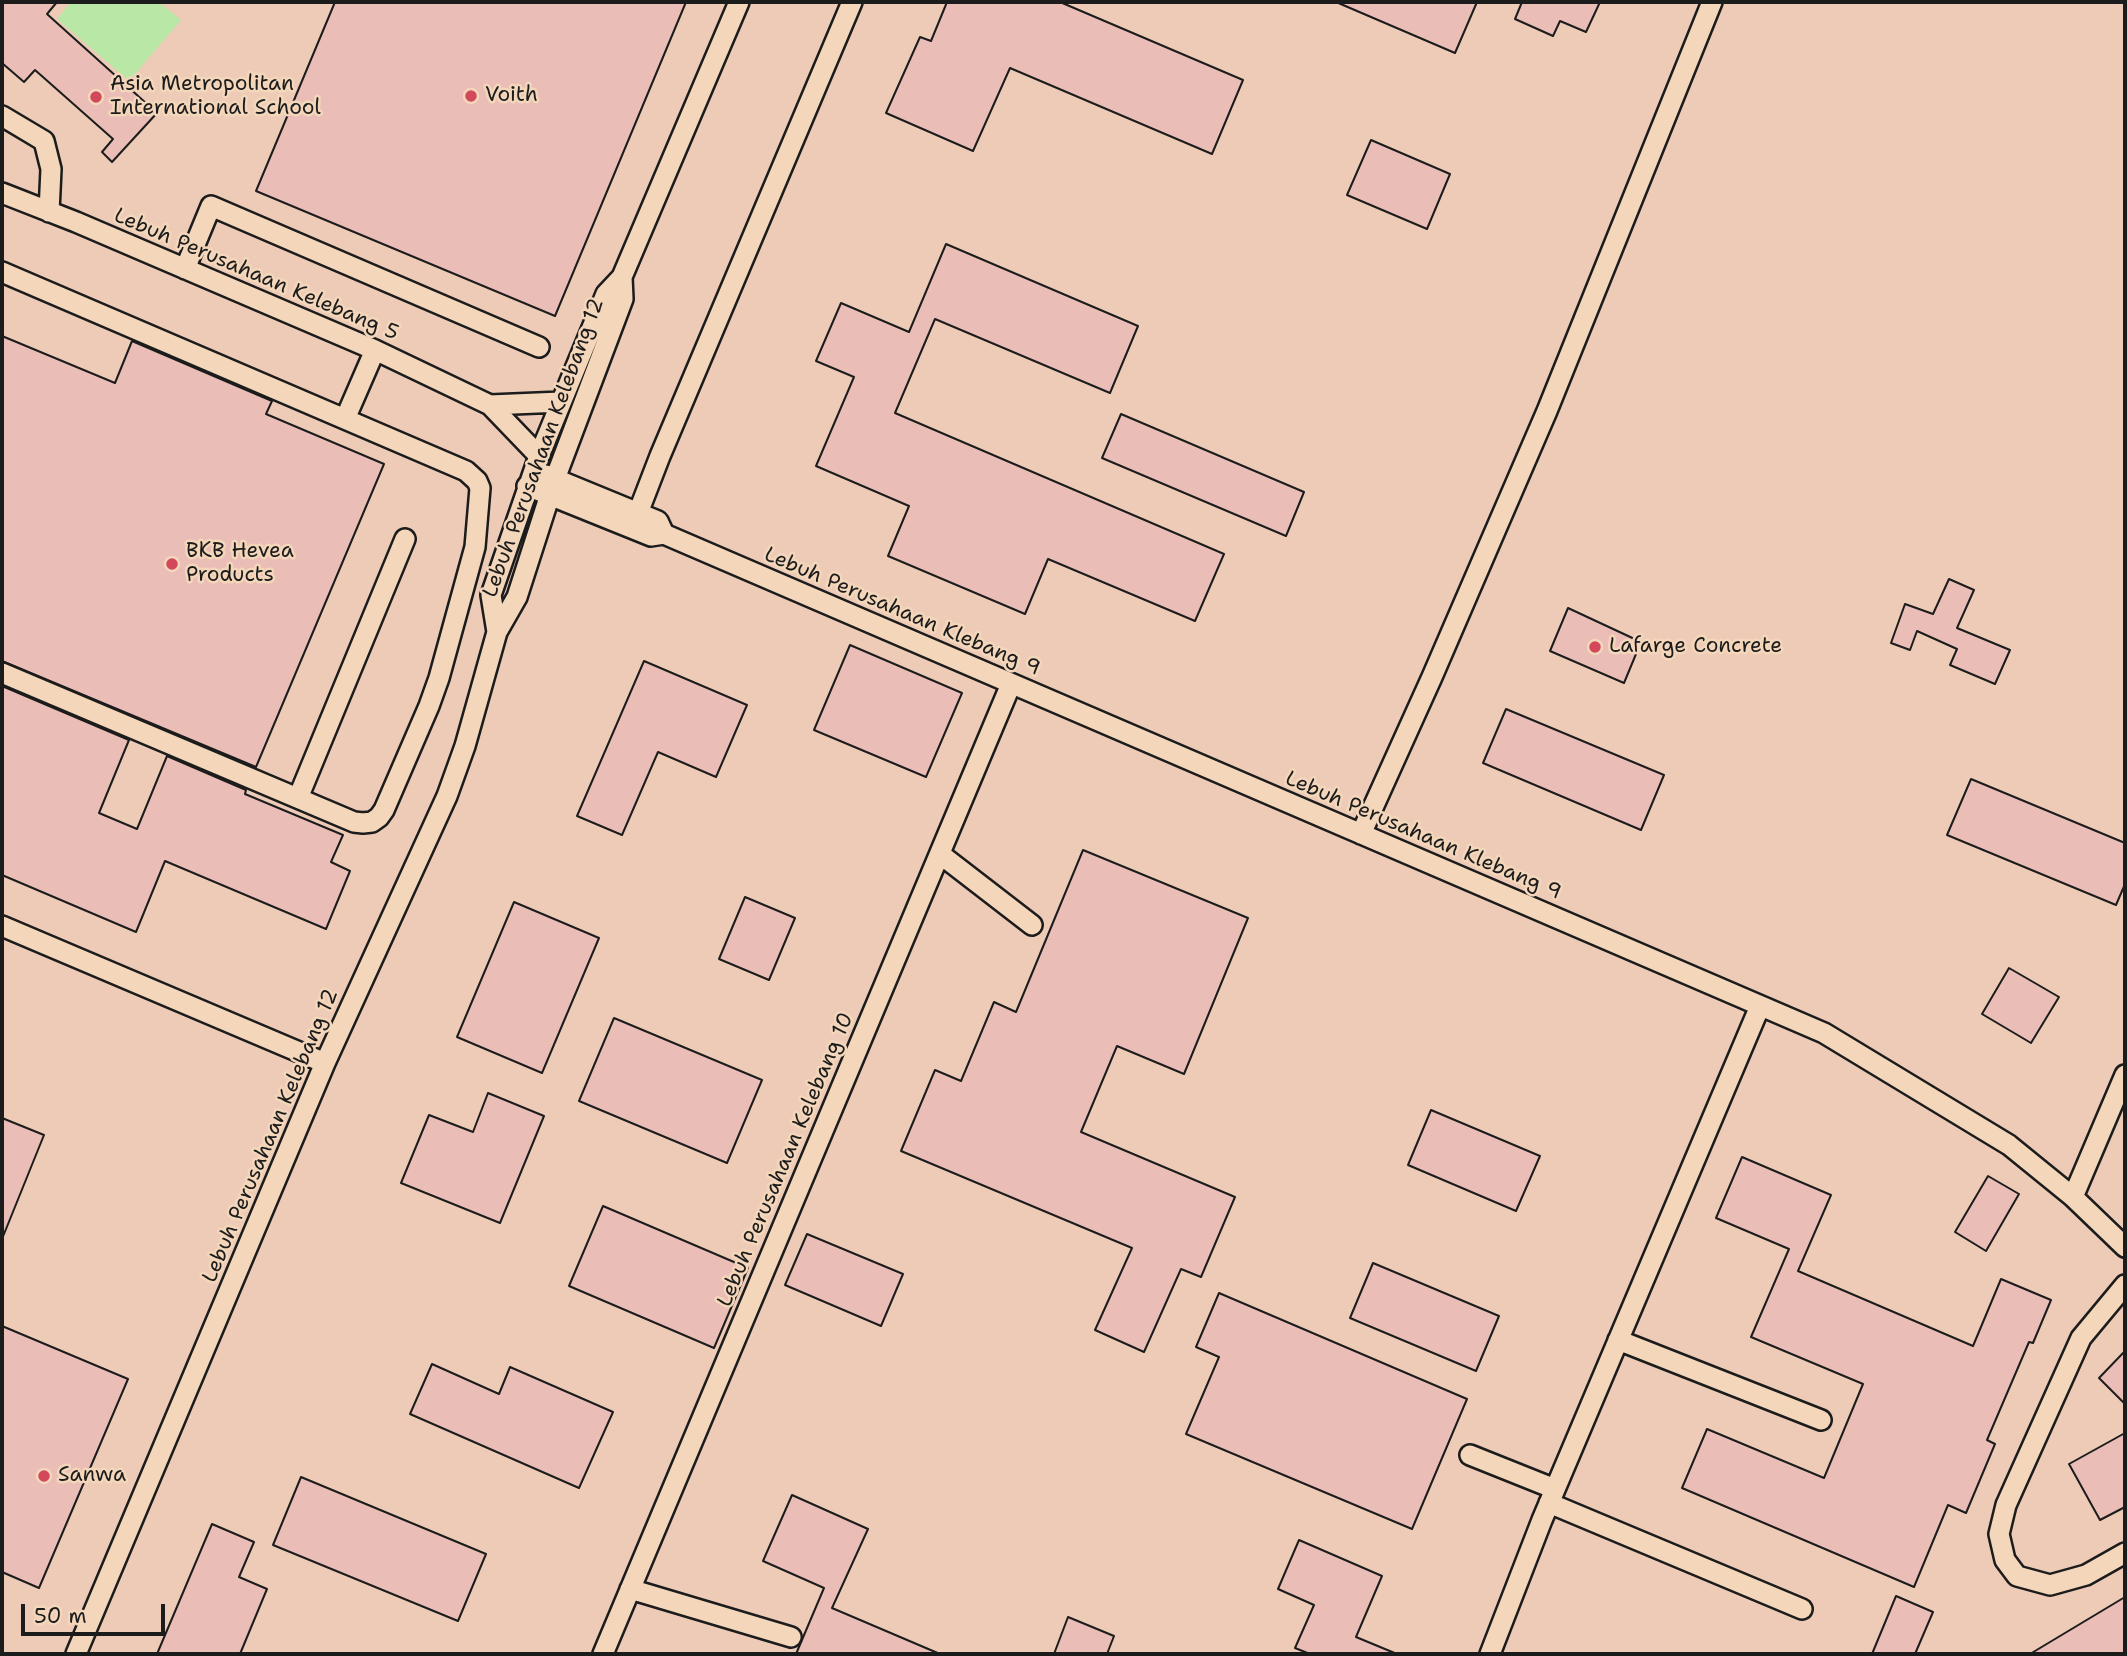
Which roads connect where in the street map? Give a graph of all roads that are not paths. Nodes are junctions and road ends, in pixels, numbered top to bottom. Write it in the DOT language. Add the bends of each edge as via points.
graph roads {
  1 [pos="738,2"];
  2 [pos="852,2"];
  3 [pos="1712,2"];
  4 [pos="2,116"];
  5 [pos="2,193"];
  6 [pos="49,212"];
  7 [pos="185,269"];
  8 [pos="2,272"];
  9 [pos="622,277"];
  10 [pos="539,347"];
  11 [pos="375,350"];
  12 [pos="561,402"];
  13 [pos="490,405"];
  14 [pos="345,419"];
  15 [pos="533,471"];
  16 [pos="553,487"];
  17 [pos="638,513"];
  18 [pos="664,534"];
  19 [pos="405,539"];
  20 [pos="497,632"];
  21 [pos="2,673"];
  22 [pos="1011,684"];
  23 [pos="298,798"];
  24 [pos="1361,834"];
  25 [pos="940,854"];
  26 [pos="1032,925"];
  27 [pos="2,926"];
  28 [pos="1760,1006"];
  29 [pos="325,1063"];
  30 [pos="2125,1074"];
  31 [pos="2073,1197"];
  32 [pos="2125,1247"];
  33 [pos="2125,1285"];
  34 [pos="1618,1340"];
  35 [pos="1821,1420"];
  36 [pos="1470,1455"];
  37 [pos="1552,1496"];
  38 [pos="2125,1553"];
  39 [pos="630,1589"];
  40 [pos="1802,1609"];
  41 [pos="791,1637"];
  42 [pos="76,1654"];
  43 [pos="603,1654"];
  44 [pos="1490,1654"];
  1 -- 9 [label="street, Lebuh Perusahaan Kelebang 12"];
  2 -- 17 [label="street"];
  3 -- 24 [label="street" via="1547,411"];
  4 -- 6 [label="street" via="44,141 51,169"];
  5 -- 6 [label="street, Lebuh Perusahaan Kelebang 5"];
  6 -- 7 [label="street, Lebuh Perusahaan Kelebang 5"];
  7 -- 10 [label="street" via="211,206"];
  7 -- 11 [label="street, Lebuh Perusahaan Kelebang 5"];
  8 -- 14 [label="street"];
  9 -- 12 [label="street, Lebuh Perusahaan Kelebang 12" via="606,294"];
  9 -- 16 [label="street, Lebuh Perusahaan Kelebang 12" via="623,299"];
  11 -- 13 [label="street, Lebuh Perusahaan Kelebang 5"];
  11 -- 14 [label="street"];
  12 -- 13 [label="street, Lebuh Perusahaan Kelebang 5"];
  12 -- 15 [label="street, Lebuh Perusahaan Kelebang 12"];
  13 -- 15 [label="street, Lebuh Perusahaan Kelebang 5"];
  14 -- 23 [label="street" via="473,475 480,488 475,547 432,697 384,810 372,822 354,822"];
  15 -- 16 [label="street, Lebuh Perusahaan Klebang 9"];
  15 -- 20 [label="street, Lebuh Perusahaan Kelebang 12" via="491,595"];
  16 -- 17 [label="street, Lebuh Perusahaan Klebang 9"];
  16 -- 18 [label="street, Lebuh Perusahaan Klebang 9" via="651,536"];
  16 -- 20 [label="street, Lebuh Perusahaan Kelebang 12" via="517,597"];
  17 -- 18 [label="street, Lebuh Perusahaan Klebang 9" via="658,521"];
  18 -- 22 [label="street, Lebuh Perusahaan Klebang 9"];
  19 -- 23 [label="street"];
  20 -- 29 [label="street, Lebuh Perusahaan Kelebang 12" via="447,796"];
  21 -- 23 [label="street"];
  22 -- 24 [label="street, Lebuh Perusahaan Klebang 9"];
  22 -- 25 [label="street, Lebuh Perusahaan Kelebang 10"];
  24 -- 28 [label="street, Lebuh Perusahaan Klebang 9"];
  25 -- 26 [label="street"];
  25 -- 39 [label="street, Lebuh Perusahaan Kelebang 10"];
  27 -- 29 [label="street"];
  28 -- 31 [label="street, Lebuh Perusahaan Klebang 9" via="1824,1033 2009,1145"];
  28 -- 34 [label="street"];
  29 -- 42 [label="street, Lebuh Perusahaan Kelebang 12"];
  30 -- 31 [label="street"];
  31 -- 32 [label="street, Lebuh Perusahaan Klebang 9"];
  33 -- 38 [label="street" via="2081,1338 2006,1505 1999,1534 2005,1560 2017,1576 2050,1584 2086,1575"];
  34 -- 35 [label="street"];
  34 -- 37 [label="street"];
  36 -- 37 [label="street"];
  37 -- 40 [label="street"];
  37 -- 44 [label="street"];
  39 -- 41 [label="street"];
  39 -- 43 [label="street, Lebuh Perusahaan Kelebang 10"];
}
